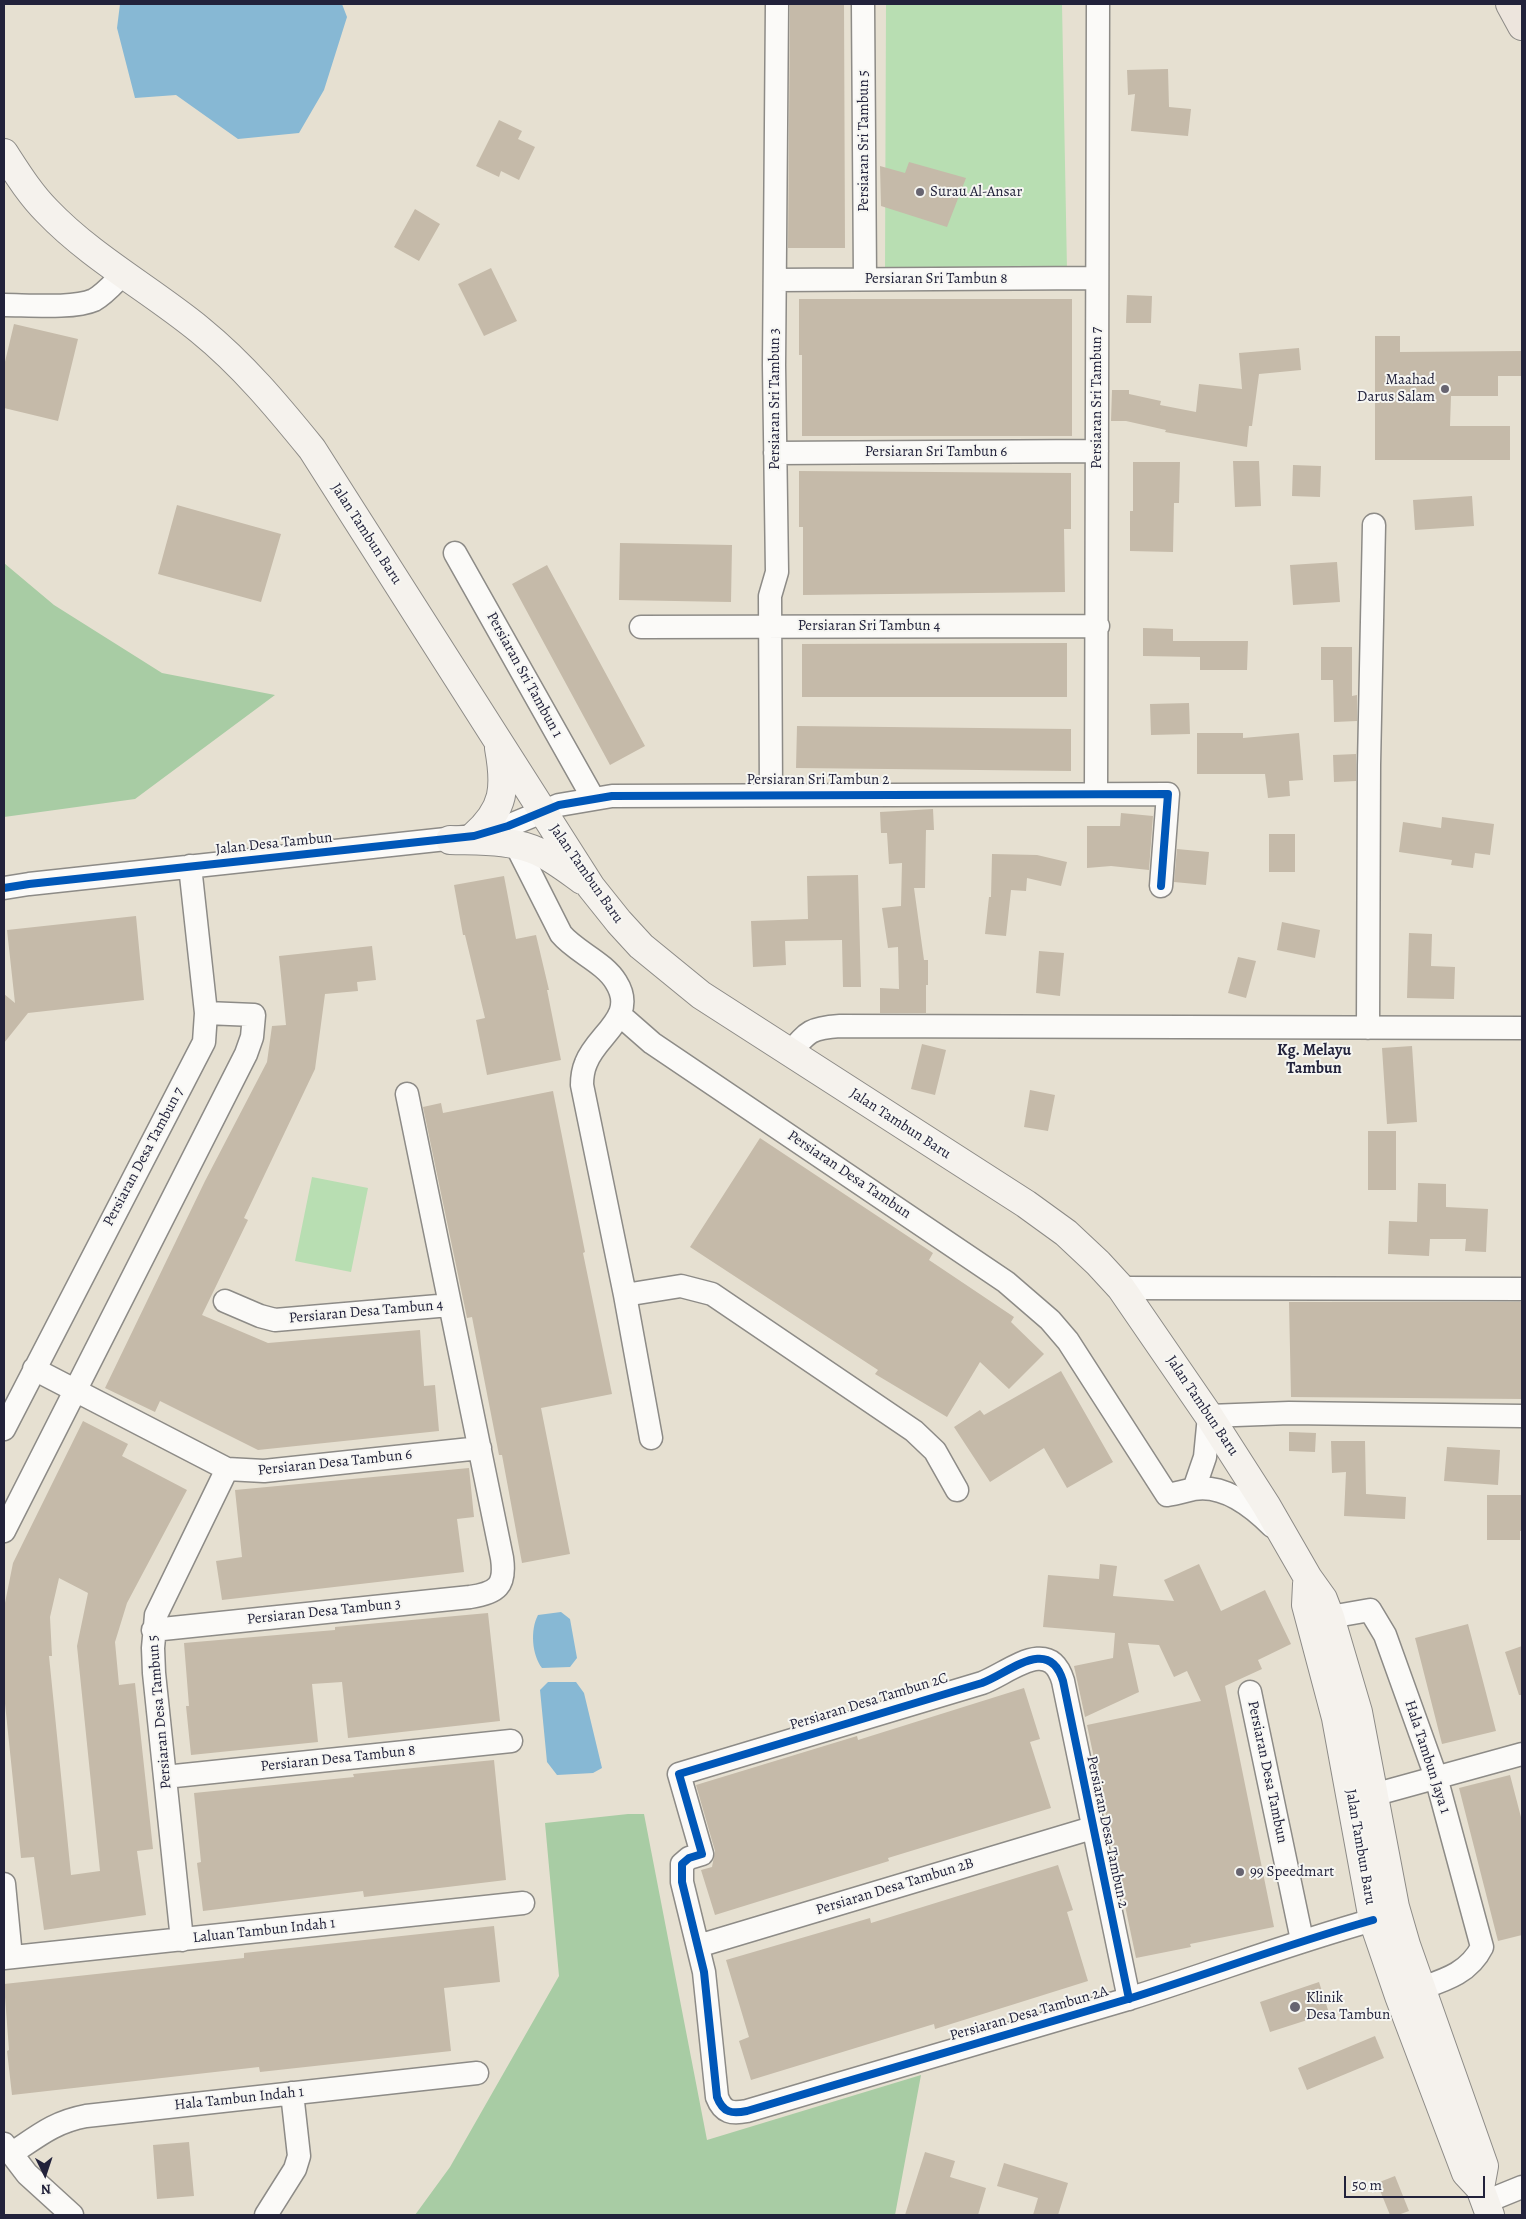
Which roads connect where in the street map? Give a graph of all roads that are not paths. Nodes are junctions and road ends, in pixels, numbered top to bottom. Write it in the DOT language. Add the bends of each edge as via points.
graph roads {
  1 [pos="777,4"];
  2 [pos="863,4"];
  3 [pos="1098,4"];
  4 [pos="1510,4"];
  5 [pos="1522,26"];
  6 [pos="4,153"];
  7 [pos="123,274"];
  8 [pos="1097,278"];
  9 [pos="865,279"];
  10 [pos="775,280"];
  11 [pos="4,305"];
  12 [pos="1097,451"];
  13 [pos="775,453"];
  14 [pos="1374,525"];
  15 [pos="455,553"];
  16 [pos="770,626"];
  17 [pos="1098,626"];
  18 [pos="641,627"];
  19 [pos="498,740"];
  20 [pos="1096,793"];
  21 [pos="771,794"];
  22 [pos="593,798"];
  23 [pos="543,811"];
  24 [pos="462,838"];
  25 [pos="516,845"];
  26 [pos="190,866"];
  27 [pos="1161,886"];
  28 [pos="591,887"];
  29 [pos="4,888"];
  30 [pos="206,1013"];
  31 [pos="620,1015"];
  32 [pos="1368,1028"];
  33 [pos="1522,1028"];
  34 [pos="790,1053"];
  35 [pos="407,1094"];
  36 [pos="1121,1288"];
  37 [pos="1522,1289"];
  38 [pos="625,1294"];
  39 [pos="224,1300"];
  40 [pos="450,1304"];
  41 [pos="34,1369"];
  42 [pos="76,1391"];
  43 [pos="1208,1416"];
  44 [pos="1522,1416"];
  45 [pos="4,1429"];
  46 [pos="652,1438"];
  47 [pos="480,1448"];
  48 [pos="226,1469"];
  49 [pos="1194,1489"];
  50 [pos="957,1490"];
  51 [pos="4,1531"];
  52 [pos="1287,1540"];
  53 [pos="1308,1578"];
  54 [pos="1330,1617"];
  55 [pos="153,1630"];
  56 [pos="1060,1671"];
  57 [pos="1250,1692"];
  58 [pos="511,1741"];
  59 [pos="1522,1754"];
  60 [pos="1344,1757"];
  61 [pos="165,1777"];
  62 [pos="1436,1777"];
  63 [pos="1374,1795"];
  64 [pos="1092,1828"];
  65 [pos="1360,1841"];
  66 [pos="4,1884"];
  67 [pos="523,1903"];
  68 [pos="1373,1920"];
  69 [pos="182,1940"];
  70 [pos="1302,1940"];
  71 [pos="1406,1945"];
  72 [pos="698,1946"];
  73 [pos="8,1958"];
  74 [pos="1420,1989"];
  75 [pos="1128,1998"];
  76 [pos="477,2073"];
  77 [pos="292,2094"];
  78 [pos="8,2149"];
  79 [pos="1522,2187"];
  80 [pos="1485,2202"];
  81 [pos="72,2215"];
  82 [pos="266,2215"];
  1 -- 10 [label="street, Persiaran Sri Tambun 3"];
  2 -- 9 [label="street, Persiaran Sri Tambun 5"];
  3 -- 8 [label="street, Persiaran Sri Tambun 7"];
  4 -- 5 [label="main road"];
  6 -- 7 [label="main road, Jalan Tambun Baru" via="47,211"];
  7 -- 11 [label="street" via="92,301 76,305"];
  7 -- 19 [label="main road, Jalan Tambun Baru" via="165,302 232,357 312,449"];
  8 -- 9 [label="street, Persiaran Sri Tambun 8"];
  8 -- 12 [label="street, Persiaran Sri Tambun 7"];
  9 -- 10 [label="street, Persiaran Sri Tambun 8"];
  10 -- 13 [label="street, Persiaran Sri Tambun 3"];
  12 -- 13 [label="street, Persiaran Sri Tambun 6"];
  12 -- 17 [label="street, Persiaran Sri Tambun 7"];
  13 -- 16 [label="street, Persiaran Sri Tambun 3" via="777,572 770,596"];
  14 -- 32 [label="street" via="1368,765"];
  15 -- 22 [label="street, Persiaran Sri Tambun 1"];
  16 -- 17 [label="street, Persiaran Sri Tambun 4"];
  16 -- 18 [label="street, Persiaran Sri Tambun 4"];
  16 -- 21 [label="street, Persiaran Sri Tambun 3"];
  17 -- 20 [label="street, Persiaran Sri Tambun 7"];
  19 -- 23 [label="main road, Jalan Tambun Baru"];
  19 -- 24 [label="main road" via="504,779 499,805 492,817"];
  20 -- 21 [label="street, Persiaran Sri Tambun 2"];
  20 -- 27 [label="street, Persiaran Sri Tambun 2" via="1168,794"];
  21 -- 22 [label="street, Persiaran Sri Tambun 2"];
  22 -- 23 [label="street, Persiaran Sri Tambun 2"];
  23 -- 24 [label="street, Jalan Desa Tambun" via="508,826"];
  23 -- 28 [label="main road, Jalan Tambun Baru"];
  24 -- 25 [label="main road"];
  24 -- 26 [label="street, Jalan Desa Tambun"];
  25 -- 28 [label="main road" via="537,851"];
  25 -- 31 [label="street" via="561,934 570,945 616,981 623,1004"];
  26 -- 29 [label="street, Jalan Desa Tambun"];
  26 -- 30 [label="street, Persiaran Desa Tambun 7"];
  28 -- 34 [label="main road, Jalan Tambun Baru" via="619,922 669,970 701,995"];
  30 -- 41 [label="street, Persiaran Desa Tambun 7" via="204,1042"];
  30 -- 42 [label="street" via="254,1015 252,1037"];
  31 -- 38 [label="street" via="589,1057 582,1080"];
  31 -- 49 [label="street, Persiaran Desa Tambun" via="652,1043 1029,1300 1079,1356 1167,1495"];
  32 -- 33 [label="street"];
  32 -- 34 [label="street" via="840,1026 818,1027 807,1033"];
  34 -- 36 [label="main road, Jalan Tambun Baru" via="1026,1204 1066,1233"];
  35 -- 40 [label="street"];
  36 -- 37 [label="street"];
  36 -- 43 [label="main road, Jalan Tambun Baru"];
  38 -- 46 [label="street"];
  38 -- 50 [label="street" via="681,1286 712,1294 914,1431 935,1451"];
  39 -- 40 [label="street, Persiaran Desa Tambun 4" via="275,1320"];
  40 -- 47 [label="street"];
  41 -- 42 [label="street, Persiaran Desa Tambun 6"];
  41 -- 45 [label="street, Persiaran Desa Tambun 7"];
  42 -- 48 [label="street, Persiaran Desa Tambun 6"];
  42 -- 51 [label="street"];
  43 -- 44 [label="street" via="1289,1413"];
  43 -- 49 [label="street" via="1205,1457"];
  43 -- 52 [label="main road, Jalan Tambun Baru"];
  47 -- 48 [label="street, Persiaran Desa Tambun 6" via="264,1472"];
  47 -- 55 [label="street, Persiaran Desa Tambun 3" via="504,1569 503,1578 494,1591 470,1597"];
  48 -- 55 [label="street, Persiaran Desa Tambun 5" via="161,1601"];
  49 -- 52 [label="street, Persiaran Desa Tambun" via="1246,1502"];
  52 -- 53 [label="main road, Jalan Tambun Baru"];
  53 -- 54 [label="main road, Jalan Tambun Baru"];
  53 -- 60 [label="main road, Jalan Tambun Baru" via="1306,1605"];
  54 -- 62 [label="street, Hala Tambun Jaya 1" via="1370,1610 1385,1635"];
  54 -- 63 [label="main road, Jalan Tambun Baru" via="1358,1712"];
  55 -- 61 [label="street, Persiaran Desa Tambun 5" via="154,1673"];
  56 -- 64 [label="street, Persiaran Desa Tambun 2"];
  56 -- 72 [label="street, Persiaran Desa Tambun 2C" via="1054,1662 1046,1659 1024,1662 982,1683 679,1774 702,1854 682,1864 680,1873"];
  57 -- 70 [label="street, Persiaran Desa Tambun"];
  58 -- 61 [label="street, Persiaran Desa Tambun 8"];
  59 -- 62 [label="street"];
  60 -- 63 [label="main road" via="1362,1784"];
  60 -- 65 [label="main road, Jalan Tambun Baru"];
  61 -- 69 [label="street, Persiaran Desa Tambun 5"];
  62 -- 63 [label="street"];
  62 -- 74 [label="street, Hala Tambun Jaya 1" via="1482,1947 1464,1971"];
  63 -- 65 [label="main road"];
  63 -- 71 [label="main road, Jalan Tambun Baru" via="1395,1907"];
  64 -- 72 [label="street, Persiaran Desa Tambun 2B"];
  64 -- 75 [label="street, Persiaran Desa Tambun 2"];
  65 -- 68 [label="main road, Jalan Tambun Baru"];
  66 -- 73 [label="street"];
  67 -- 69 [label="street, Laluan Tambun Indah 1"];
  68 -- 70 [label="street, Persiaran Desa Tambun 2A"];
  68 -- 71 [label="main road"];
  68 -- 80 [label="main road, Jalan Tambun Baru" via="1398,1996 1466,2174"];
  69 -- 73 [label="street, Laluan Tambun Indah 1"];
  70 -- 75 [label="street, Persiaran Desa Tambun 2A"];
  71 -- 74 [label="main road, Jalan Tambun Baru"];
  72 -- 75 [label="street, Persiaran Desa Tambun 2A" via="708,2001 718,2097 727,2112 747,2111"];
  74 -- 80 [label="main road, Jalan Tambun Baru" via="1484,2166"];
  76 -- 77 [label="street, Hala Tambun Indah 1"];
  77 -- 78 [label="street, Hala Tambun Indah 1" via="65,2120"];
  77 -- 82 [label="street" via="299,2156 295,2169"];
  78 -- 81 [label="street" via="27,2174"];
  79 -- 80 [label="street"];
}
